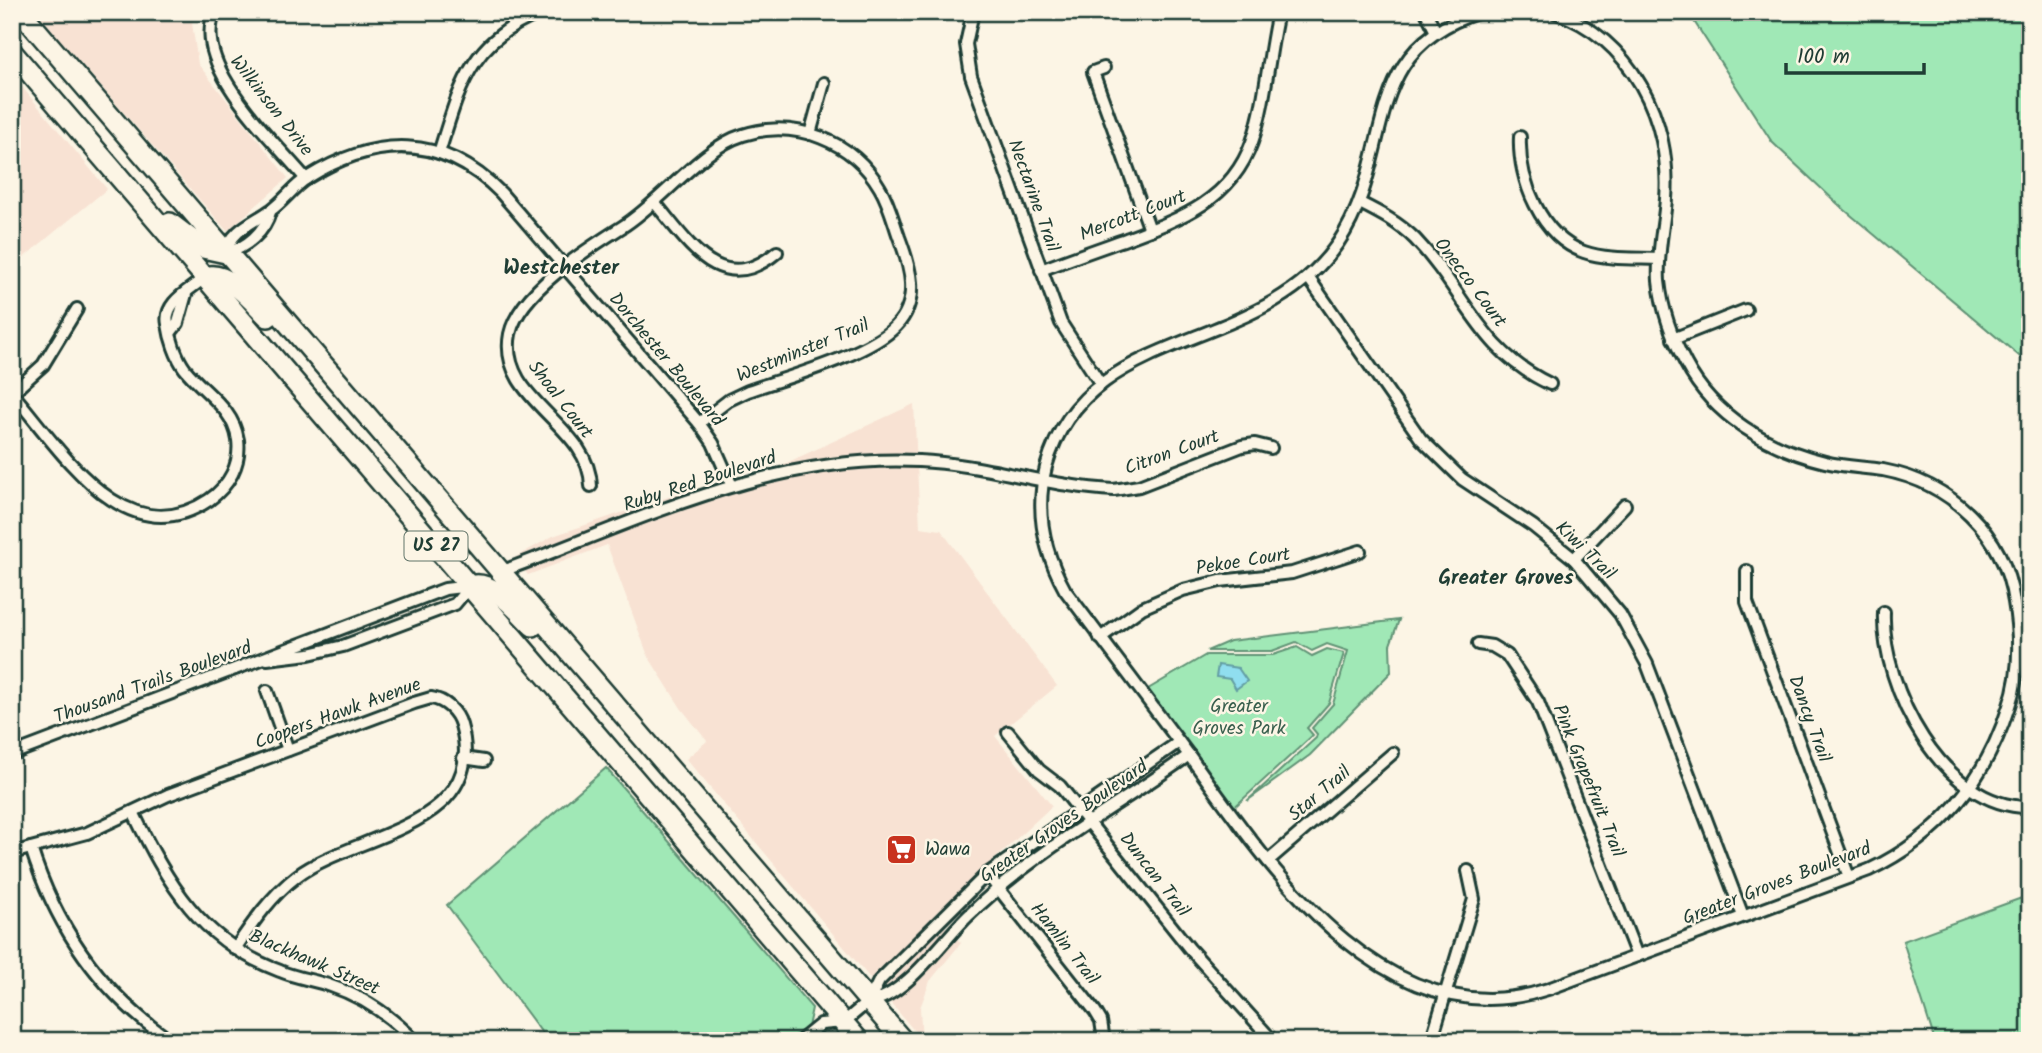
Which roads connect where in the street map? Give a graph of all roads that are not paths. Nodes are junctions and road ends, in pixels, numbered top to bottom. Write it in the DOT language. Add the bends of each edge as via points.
graph roads {
  1 [pos="21,12"];
  2 [pos="215,12"];
  3 [pos="543,12"];
  4 [pos="973,12"];
  5 [pos="1426,12"];
  6 [pos="1480,12"];
  7 [pos="1554,12"];
  8 [pos="1276,22"];
  9 [pos="1436,32"];
  10 [pos="12,52"];
  11 [pos="1104,68"];
  12 [pos="824,83"];
  13 [pos="810,134"];
  14 [pos="1520,137"];
  15 [pos="439,153"];
  16 [pos="306,179"];
  17 [pos="139,199"];
  18 [pos="655,203"];
  19 [pos="1360,203"];
  20 [pos="1150,230"];
  21 [pos="777,252"];
  22 [pos="226,253"];
  23 [pos="1659,259"];
  24 [pos="565,268"];
  25 [pos="1041,270"];
  26 [pos="205,277"];
  27 [pos="1308,277"];
  28 [pos="77,309"];
  29 [pos="1746,310"];
  30 [pos="510,333"];
  31 [pos="1673,338"];
  32 [pos="1100,383"];
  33 [pos="1550,383"];
  34 [pos="12,393"];
  35 [pos="699,424"];
  36 [pos="391,445"];
  37 [pos="1271,448"];
  38 [pos="1044,479"];
  39 [pos="591,486"];
  40 [pos="732,486"];
  41 [pos="1625,505"];
  42 [pos="1360,551"];
  43 [pos="1574,559"];
  44 [pos="1747,571"];
  45 [pos="500,572"];
  46 [pos="470,586"];
  47 [pos="392,609"];
  48 [pos="1884,612"];
  49 [pos="398,625"];
  50 [pos="1100,638"];
  51 [pos="1478,644"];
  52 [pos="267,659"];
  53 [pos="2016,680"];
  54 [pos="2030,681"];
  55 [pos="267,691"];
  56 [pos="1008,732"];
  57 [pos="1179,742"];
  58 [pos="288,750"];
  59 [pos="653,751"];
  60 [pos="1393,753"];
  61 [pos="12,754"];
  62 [pos="1189,755"];
  63 [pos="463,758"];
  64 [pos="484,761"];
  65 [pos="1970,788"];
  66 [pos="2030,807"];
  67 [pos="1079,808"];
  68 [pos="133,811"];
  69 [pos="1090,822"];
  70 [pos="31,848"];
  71 [pos="12,853"];
  72 [pos="1268,861"];
  73 [pos="1468,872"];
  74 [pos="987,874"];
  75 [pos="1849,877"];
  76 [pos="998,888"];
  77 [pos="1743,916"];
  78 [pos="235,949"];
  79 [pos="1637,956"];
  80 [pos="1446,994"];
  81 [pos="869,1001"];
  82 [pos="848,1034"];
  83 [pos="1433,1035"];
  84 [pos="171,1041"];
  85 [pos="415,1041"];
  86 [pos="800,1041"];
  87 [pos="903,1041"];
  88 [pos="1104,1041"];
  89 [pos="1273,1041"];
  1 -- 22 [label="highway, US 27"];
  2 -- 16 [label="street, Wilkinson Drive" via="209,41 218,71"];
  3 -- 15 [label="street" via="503,32 473,62 459,89"];
  4 -- 25 [label="street, Nectarine Trail" via="966,44 968,68"];
  5 -- 9 [label="street"];
  6 -- 9 [label="street, Greater Groves Boulevard"];
  7 -- 23 [label="street, Greater Groves Boulevard" via="1583,24 1610,44 1633,72 1650,105 1665,151 1667,177"];
  8 -- 20 [label="street, Mercott Court" via="1255,133 1236,174 1198,210"];
  9 -- 19 [label="street, Greater Groves Boulevard" via="1409,55 1387,94"];
  10 -- 17 [label="highway, US 27"];
  11 -- 20 [label="street" via="1093,72"];
  12 -- 13 [label="street"];
  13 -- 18 [label="street, Westminster Trail" via="763,130 729,141"];
  13 -- 35 [label="street, Westminster Trail" via="850,152 881,189 910,266 906,313 895,328 867,347 748,391"];
  14 -- 23 [label="street" via="1524,178 1538,208 1563,241 1594,255"];
  15 -- 16 [label="street, Dorchester Boulevard" via="410,147 376,148 346,157"];
  15 -- 24 [label="street, Dorchester Boulevard" via="488,181"];
  16 -- 22 [label="street, Dorchester Boulevard" via="270,212 236,234"];
  17 -- 22 [label="highway" via="203,248"];
  17 -- 26 [label="highway, US 27"];
  18 -- 21 [label="street" via="697,253 718,267 752,267"];
  18 -- 24 [label="street, Westminster Trail"];
  19 -- 27 [label="street, Greater Groves Boulevard" via="1336,246"];
  19 -- 33 [label="street, Onecco Court" via="1413,237 1506,358"];
  20 -- 25 [label="street, Mercott Court"];
  22 -- 36 [label="highway, US 27"];
  23 -- 31 [label="street, Greater Groves Boulevard" via="1660,287"];
  24 -- 30 [label="street, Westminster Trail" via="519,310"];
  24 -- 35 [label="street, Dorchester Boulevard"];
  25 -- 32 [label="street, Nectarine Trail" via="1070,341"];
  26 -- 34 [label="street" via="172,304 167,321 180,361 224,409 237,439 236,463 213,498 161,516 144,515 112,502"];
  26 -- 36 [label="highway" via="219,275 228,281 270,320 366,431"];
  26 -- 46 [label="highway, US 27"];
  27 -- 32 [label="street, Greater Groves Boulevard" via="1256,313 1138,360"];
  27 -- 43 [label="street, Kiwi Trail" via="1391,401 1434,453 1462,479"];
  28 -- 34 [label="street" via="43,365"];
  29 -- 31 [label="street"];
  30 -- 39 [label="street, Shoal Court" via="509,357 517,379 580,453"];
  31 -- 53 [label="street, Greater Groves Boulevard" via="1707,396 1755,434 1814,459 1918,479 1940,489 1967,511 1993,542 2007,570 2018,631"];
  32 -- 38 [label="street, Greater Groves Boulevard" via="1062,428"];
  35 -- 40 [label="street, Dorchester Boulevard"];
  36 -- 45 [label="highway, US 27"];
  37 -- 38 [label="street, Citron Court" via="1242,446 1123,489"];
  38 -- 40 [label="street, Ruby Red Boulevard" via="949,464 884,460 823,464"];
  38 -- 50 [label="street, Greater Groves Boulevard" via="1047,554 1065,590"];
  40 -- 45 [label="street, Ruby Red Boulevard"];
  41 -- 43 [label="street"];
  42 -- 50 [label="street, Pekoe Court" via="1292,573 1183,590 1142,608"];
  43 -- 77 [label="street, Kiwi Trail" via="1620,614 1647,664"];
  44 -- 75 [label="street, Dancy Trail" via="1747,602"];
  45 -- 59 [label="highway, US 27"];
  46 -- 47 [label="street, Thousand Trails Boulevard" via="453,586"];
  46 -- 49 [label="street, Thousand Trails Boulevard" via="455,604"];
  46 -- 59 [label="highway" via="482,584 494,591 533,627 634,743"];
  46 -- 82 [label="highway, US 27"];
  47 -- 49 [label="street"];
  47 -- 52 [label="street, Thousand Trails Boulevard"];
  48 -- 65 [label="street" via="1885,647 1916,728"];
  49 -- 52 [label="street, Thousand Trails Boulevard" via="321,652"];
  50 -- 57 [label="street, Greater Groves Boulevard"];
  51 -- 79 [label="street, Pink Grapefruit Trail" via="1507,655 1538,702"];
  52 -- 61 [label="street, Thousand Trails Boulevard"];
  53 -- 54 [label="street"];
  53 -- 65 [label="street, Greater Groves Boulevard" via="2002,728"];
  55 -- 58 [label="street"];
  56 -- 67 [label="street, Duncan Trail" via="1039,771"];
  57 -- 62 [label="street, Greater Groves Boulevard"];
  57 -- 67 [label="street, Greater Groves Boulevard"];
  58 -- 63 [label="street, Coopers Hawk Avenue" via="431,698 444,703 458,718"];
  58 -- 68 [label="street, Coopers Hawk Avenue"];
  59 -- 81 [label="highway, US 27"];
  60 -- 72 [label="street, Star Trail"];
  62 -- 69 [label="street, Greater Groves Boulevard"];
  62 -- 72 [label="street, Greater Groves Boulevard"];
  63 -- 64 [label="street"];
  63 -- 78 [label="street, Coopers Hawk Avenue" via="453,788 430,814 304,871 271,900"];
  65 -- 66 [label="street" via="2004,805"];
  65 -- 75 [label="street, Greater Groves Boulevard" via="1916,842"];
  67 -- 69 [label="street, Duncan Trail"];
  67 -- 74 [label="street, Greater Groves Boulevard"];
  68 -- 70 [label="street, Coopers Hawk Avenue" via="87,833"];
  68 -- 78 [label="street, Blackhawk Street" via="176,893 204,925"];
  69 -- 76 [label="street, Greater Groves Boulevard"];
  69 -- 89 [label="street, Duncan Trail" via="1189,948"];
  70 -- 71 [label="street, Coopers Hawk Avenue"];
  70 -- 84 [label="street" via="50,900 77,948 112,991"];
  72 -- 80 [label="street, Greater Groves Boulevard" via="1326,922 1380,966"];
  73 -- 80 [label="street" via="1474,899"];
  74 -- 76 [label="street, Hamlin Trail"];
  74 -- 81 [label="street, Greater Groves Boulevard" via="879,981"];
  75 -- 77 [label="street, Greater Groves Boulevard"];
  76 -- 81 [label="street, Greater Groves Boulevard" via="890,995"];
  76 -- 88 [label="street, Hamlin Trail" via="1098,1016"];
  77 -- 79 [label="street, Greater Groves Boulevard"];
  78 -- 85 [label="street, Blackhawk Street" via="281,972 359,998 387,1015"];
  79 -- 80 [label="street, Greater Groves Boulevard" via="1528,995 1490,999"];
  80 -- 83 [label="street"];
  81 -- 82 [label="street, Greater Groves Boulevard"];
  81 -- 87 [label="highway, US 27"];
  82 -- 86 [label="street" via="821,1024"];
}
